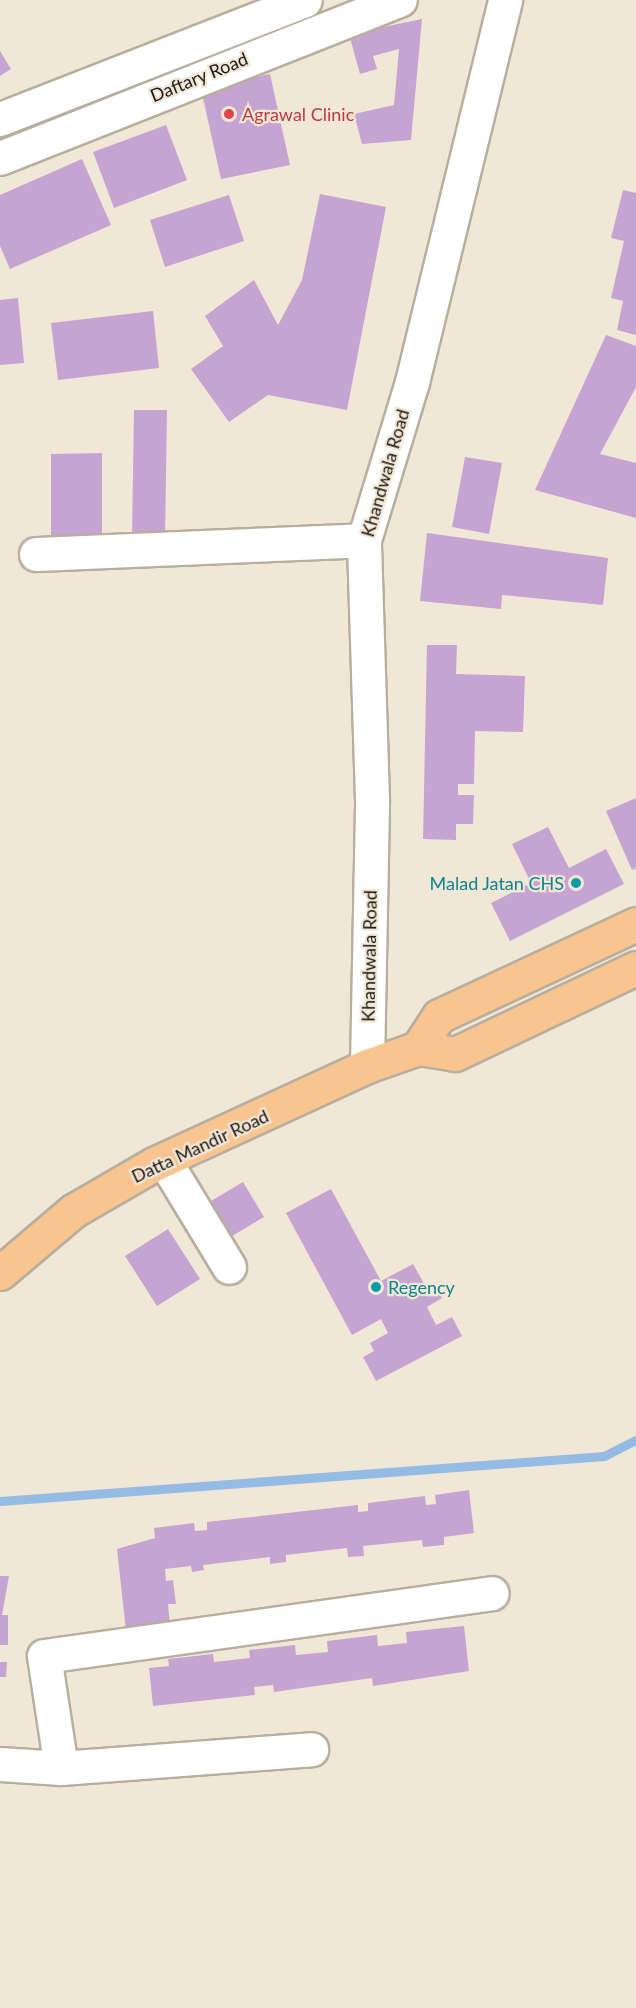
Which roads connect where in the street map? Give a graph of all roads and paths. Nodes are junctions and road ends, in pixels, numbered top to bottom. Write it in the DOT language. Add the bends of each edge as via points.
graph roads {
  1 [pos="400,0"];
  2 [pos="505,0"];
  3 [pos="299,1"];
  4 [pos="302,35"];
  5 [pos="0,118"];
  6 [pos="0,158"];
  7 [pos="364,540"];
  8 [pos="36,554"];
  9 [pos="636,924"];
  10 [pos="636,968"];
  11 [pos="480,996"];
  12 [pos="498,1034"];
  13 [pos="418,1048"];
  14 [pos="367,1066"];
  15 [pos="164,1160"];
  16 [pos="229,1267"];
  17 [pos="0,1273"];
  18 [pos="492,1593"];
  19 [pos="311,1749"];
  20 [pos="0,1764"];
  21 [pos="61,1768"];
  1 -- 4 [label="street, Daftary Road"];
  2 -- 7 [label="street, Khandwala Road" via="411,382"];
  3 -- 4 [label="street"];
  3 -- 5 [label="street"];
  4 -- 6 [label="street, Daftary Road"];
  7 -- 8 [label="street"];
  7 -- 14 [label="street, Khandwala Road" via="372,799"];
  9 -- 11 [label="main road"];
  10 -- 12 [label="main road, Datta Mandir Road"];
  11 -- 12 [label="main road"];
  11 -- 13 [label="main road" via="439,1016"];
  12 -- 13 [label="main road, Datta Mandir Road" via="455,1054"];
  13 -- 14 [label="main road, Datta Mandir Road"];
  14 -- 15 [label="main road, Datta Mandir Road"];
  15 -- 16 [label="street"];
  15 -- 17 [label="main road, Datta Mandir Road" via="73,1211"];
  18 -- 21 [label="street" via="44,1656"];
  19 -- 21 [label="street"];
  20 -- 21 [label="street"];
}
